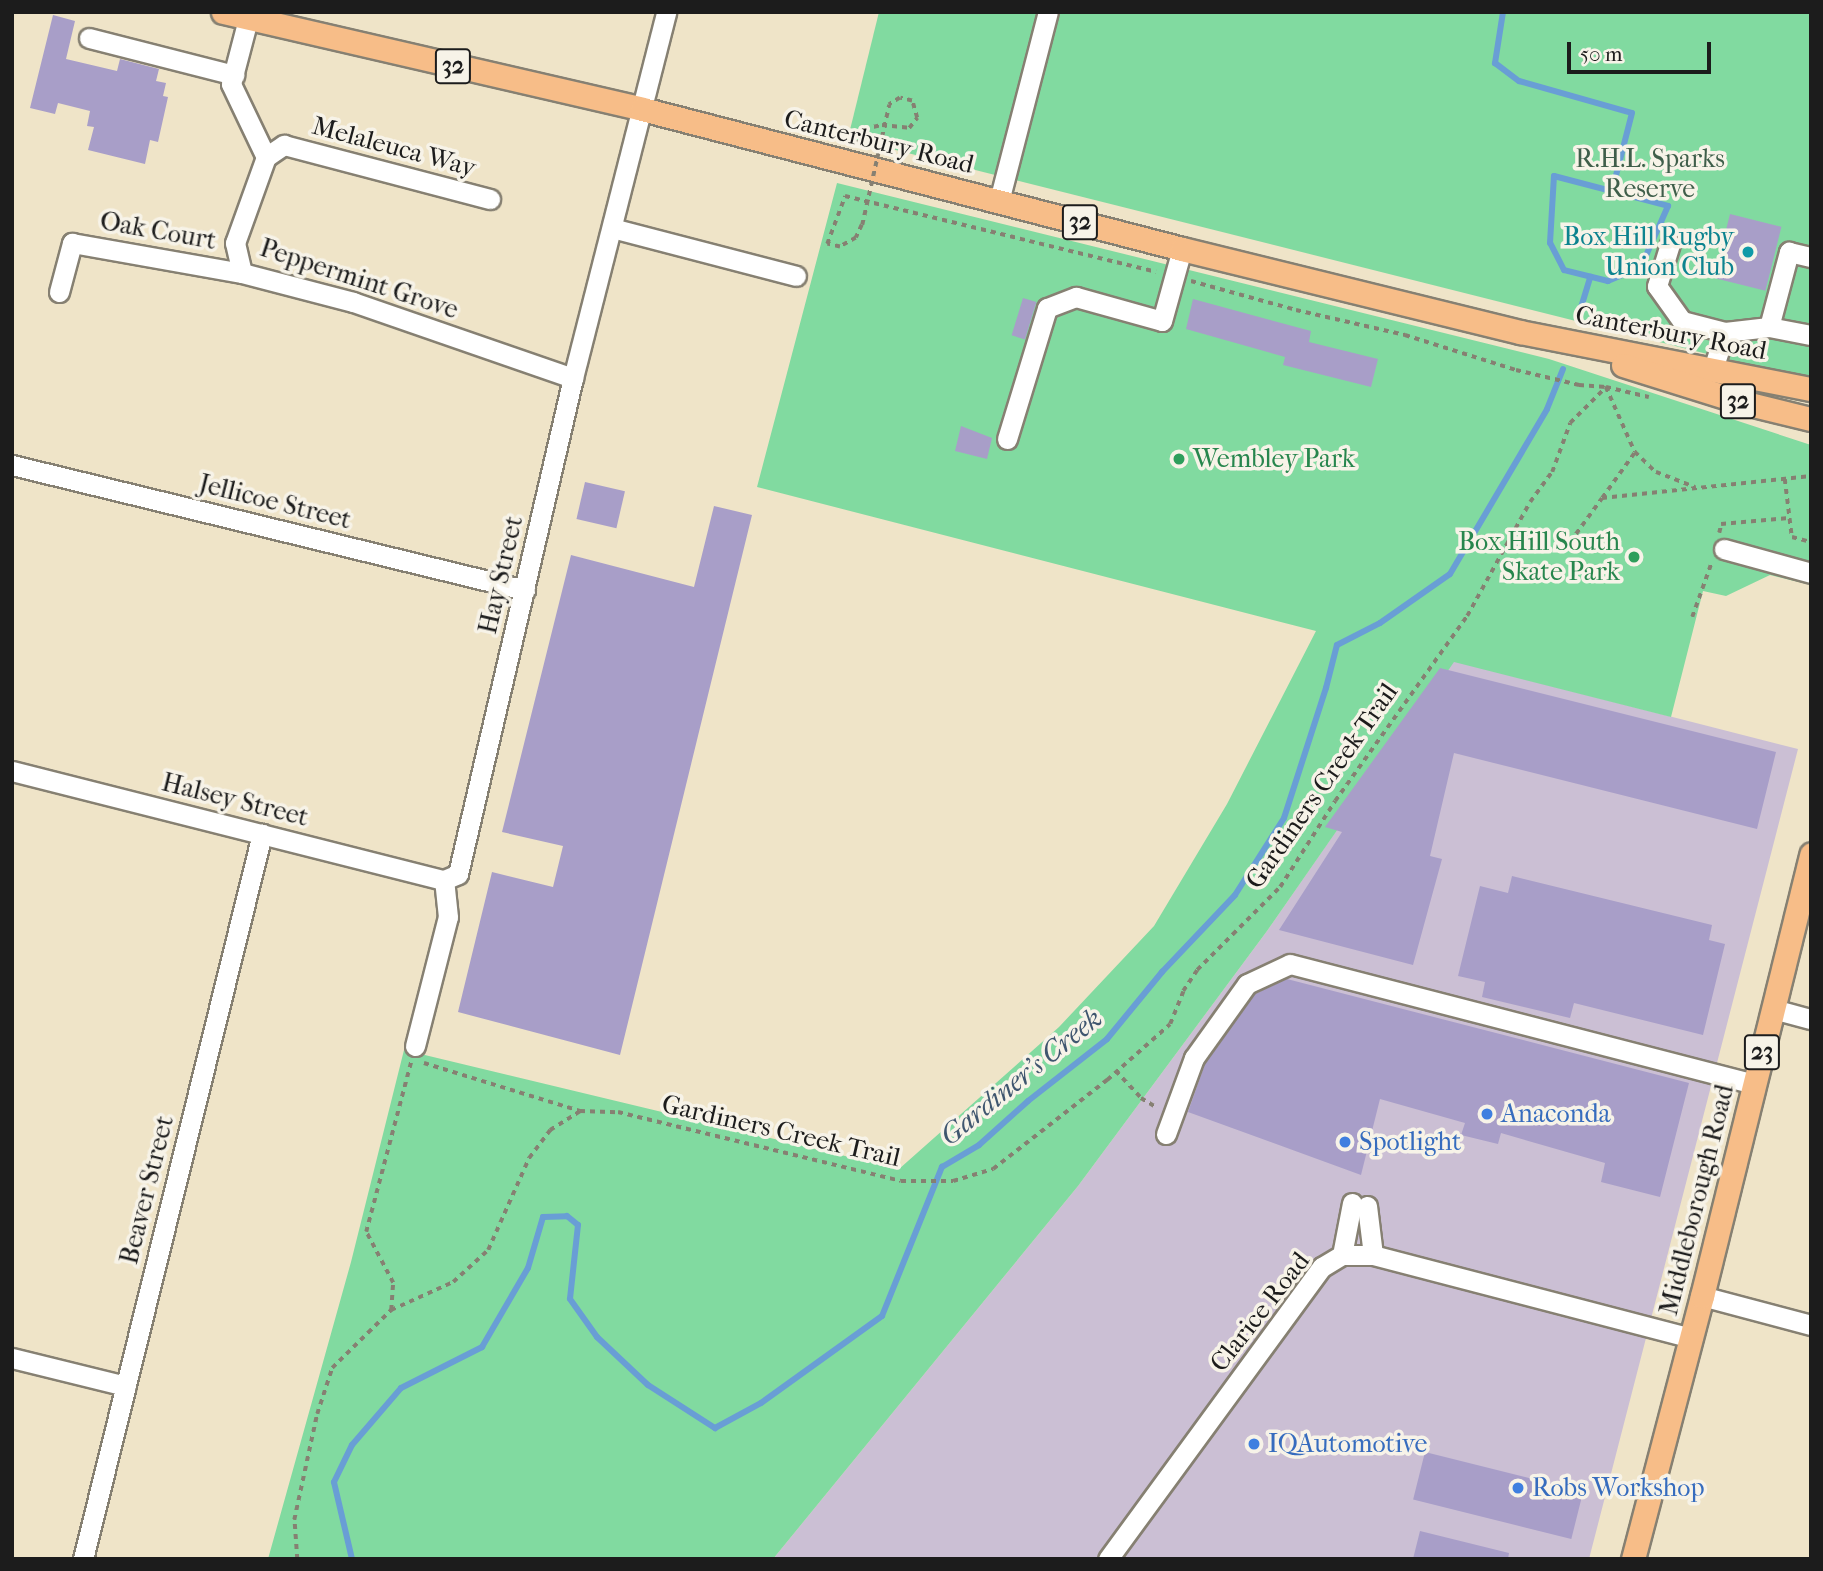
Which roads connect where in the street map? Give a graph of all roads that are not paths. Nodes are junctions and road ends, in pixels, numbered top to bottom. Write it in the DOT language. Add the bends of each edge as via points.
graph roads {
  1 [pos="223,12"];
  2 [pos="666,12"];
  3 [pos="1048,12"];
  4 [pos="259,18"];
  5 [pos="89,38"];
  6 [pos="234,75"];
  7 [pos="642,109"];
  8 [pos="265,157"];
  9 [pos="490,199"];
  10 [pos="999,201"];
  11 [pos="611,228"];
  12 [pos="1670,244"];
  13 [pos="1182,249"];
  14 [pos="1811,257"];
  15 [pos="242,273"];
  16 [pos="796,276"];
  17 [pos="60,292"];
  18 [pos="1769,327"];
  19 [pos="1520,332"];
  20 [pos="1725,332"];
  21 [pos="1811,335"];
  22 [pos="1713,369"];
  23 [pos="573,378"];
  24 [pos="1811,389"];
  25 [pos="1811,419"];
  26 [pos="1007,439"];
  27 [pos="12,465"];
  28 [pos="1724,549"];
  29 [pos="1811,573"];
  30 [pos="525,590"];
  31 [pos="12,771"];
  32 [pos="262,834"];
  33 [pos="1811,854"];
  34 [pos="444,880"];
  35 [pos="1773,1009"];
  36 [pos="1811,1019"];
  37 [pos="413,1052"];
  38 [pos="1755,1084"];
  39 [pos="1166,1134"];
  40 [pos="1342,1255"];
  41 [pos="1373,1255"];
  42 [pos="1702,1296"];
  43 [pos="1811,1325"];
  44 [pos="1692,1338"];
  45 [pos="12,1358"];
  46 [pos="126,1386"];
  47 [pos="83,1559"];
  48 [pos="1108,1559"];
  49 [pos="1633,1559"];
  1 -- 4 [label="main road, Canterbury Road / 32"];
  2 -- 7 [label="street, Hay Street"];
  3 -- 10 [label="street"];
  4 -- 6 [label="street"];
  4 -- 7 [label="main road, Canterbury Road / 32"];
  5 -- 6 [label="street"];
  6 -- 8 [label="street" via="231,84"];
  7 -- 10 [label="main road, Canterbury Road / 32"];
  7 -- 11 [label="street, Hay Street"];
  8 -- 9 [label="street, Melaleuca Way" via="284,145"];
  8 -- 15 [label="street, Peppermint Grove" via="235,243"];
  10 -- 13 [label="main road, Canterbury Road / 32"];
  11 -- 16 [label="street"];
  11 -- 23 [label="street, Hay Street"];
  12 -- 20 [label="street" via="1657,286 1682,321"];
  13 -- 19 [label="main road, Canterbury Road / 32"];
  13 -- 26 [label="street" via="1162,321 1076,297 1047,308"];
  14 -- 18 [label="street" via="1790,252"];
  15 -- 17 [label="street, Oak Court" via="72,243"];
  15 -- 23 [label="street, Peppermint Grove" via="353,302"];
  18 -- 20 [label="street"];
  18 -- 21 [label="street"];
  19 -- 22 [label="main road, Canterbury Road / 32"];
  19 -- 25 [label="main road, Canterbury Road / 32" via="1741,402"];
  20 -- 22 [label="street"];
  22 -- 24 [label="main road, Canterbury Road / 32"];
  23 -- 30 [label="street, Hay Street"];
  27 -- 30 [label="street, Jellicoe Street"];
  28 -- 29 [label="street"];
  30 -- 34 [label="street, Hay Street" via="458,874"];
  31 -- 32 [label="street, Halsey Street"];
  32 -- 34 [label="street, Halsey Street"];
  32 -- 46 [label="street, Beaver Street"];
  33 -- 35 [label="main road, Middleborough Road / 23"];
  34 -- 37 [label="street" via="448,917"];
  35 -- 36 [label="street"];
  35 -- 38 [label="main road, Middleborough Road / 23"];
  38 -- 39 [label="street" via="1290,964 1247,984 1194,1058"];
  38 -- 42 [label="main road, Middleborough Road / 23"];
  40 -- 41 [label="street, Clarice Road"];
  40 -- 41 [label="street" via="1360,1204"];
  40 -- 48 [label="street, Clarice Road" via="1322,1267"];
  41 -- 44 [label="street, Clarice Road"];
  42 -- 43 [label="street"];
  42 -- 44 [label="main road, Middleborough Road / 23"];
  44 -- 49 [label="main road, Middleborough Road / 23"];
  45 -- 46 [label="street"];
  46 -- 47 [label="street, Beaver Street"];
}
